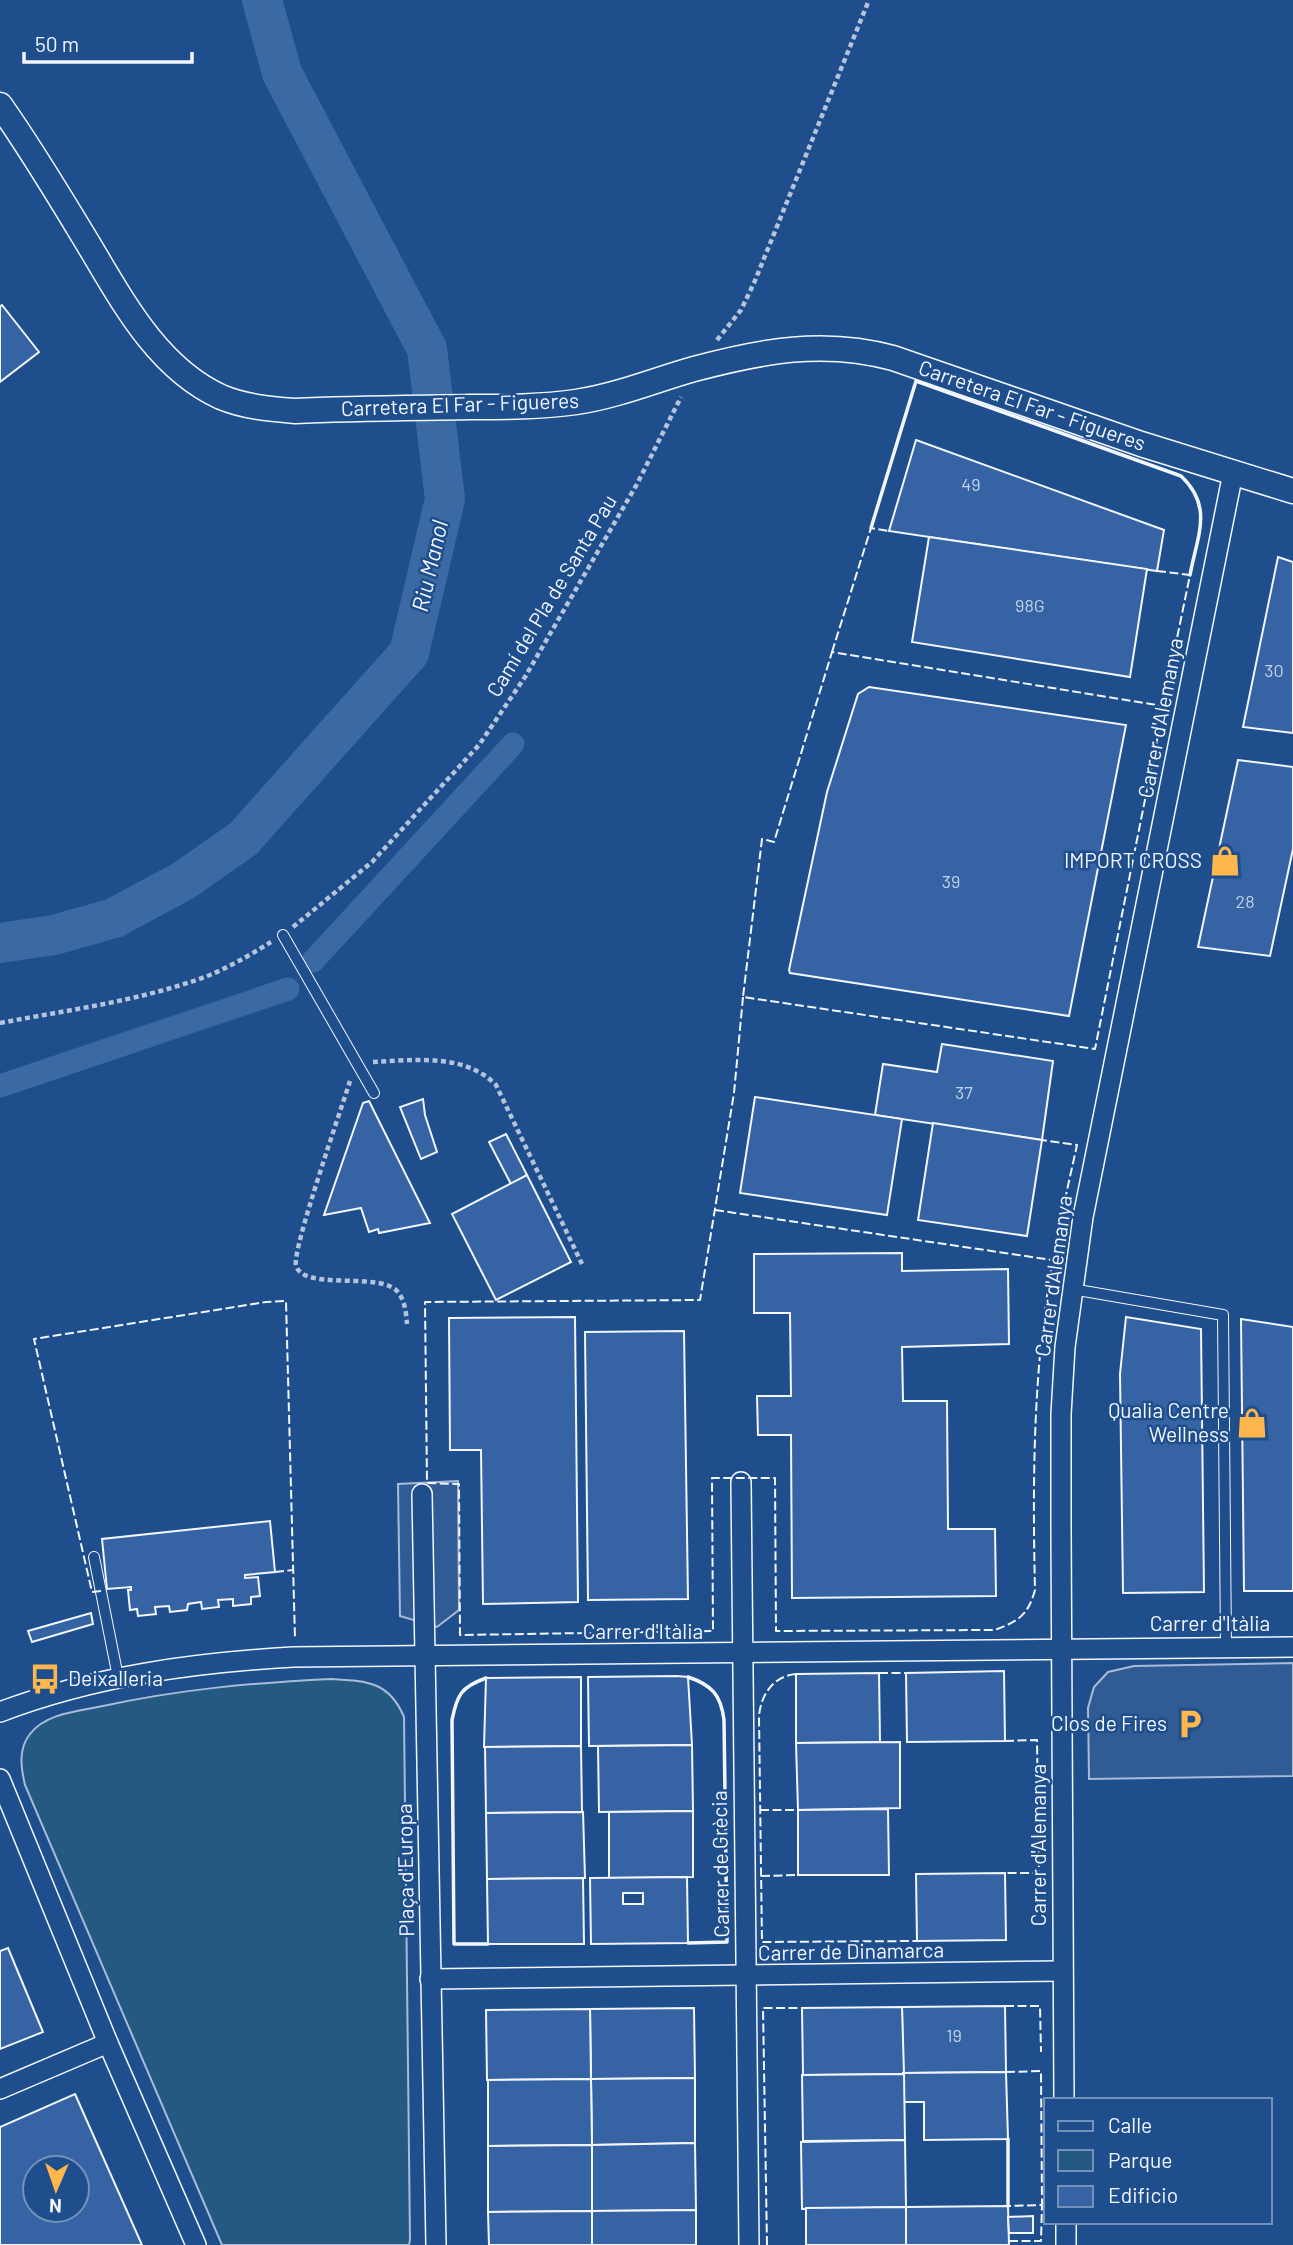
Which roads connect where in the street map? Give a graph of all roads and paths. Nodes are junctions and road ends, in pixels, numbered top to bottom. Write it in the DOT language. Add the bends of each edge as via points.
graph roads {
  1 [pos="869,0"];
  2 [pos="0,105"];
  3 [pos="695,369"];
  4 [pos="1233,473"];
  5 [pos="1293,491"];
  6 [pos="283,935"];
  7 [pos="0,1023"];
  8 [pos="356,1062"];
  9 [pos="374,1093"];
  10 [pos="582,1264"];
  11 [pos="1072,1289"];
  12 [pos="407,1325"];
  13 [pos="741,1482"];
  14 [pos="422,1494"];
  15 [pos="94,1557"];
  16 [pos="1226,1647"];
  17 [pos="1293,1647"];
  18 [pos="1062,1648"];
  19 [pos="742,1654"];
  20 [pos="426,1657"];
  21 [pos="118,1677"];
  22 [pos="0,1712"];
  23 [pos="0,1779"];
  24 [pos="1062,1971"];
  25 [pos="745,1976"];
  26 [pos="430,1979"];
  27 [pos="108,2043"];
  28 [pos="0,2089"];
  29 [pos="1064,2098"];
  30 [pos="1066,2224"];
  31 [pos="195,2245"];
  32 [pos="436,2245"];
  33 [pos="749,2245"];
  34 [pos="1066,2245"];
  1 -- 3 [label="path, Camí del Pla de Santa Pau" via="754,283 741,310"];
  2 -- 3 [label="street, Carretera El Far - Figueres" via="149,338 170,362 222,397 260,408 304,410 527,406 605,397"];
  3 -- 4 [label="street, Carretera El Far - Figueres" via="800,348 866,350"];
  3 -- 6 [label="path, Camí del Pla de Santa Pau" via="637,484 525,677 479,746 372,862"];
  4 -- 5 [label="street, Carretera El Far - Figueres"];
  4 -- 11 [label="street, Carrer d'Alemanya"];
  6 -- 7 [label="path, Camí del Pla de Santa Pau" via="242,960 166,989"];
  6 -- 8 [label="lane"];
  8 -- 9 [label="lane"];
  8 -- 10 [label="path" via="444,1062 486,1075 496,1085"];
  8 -- 12 [label="path" via="295,1264 314,1279 389,1286 404,1302"];
  11 -- 16 [label="lane" via="1223,1315"];
  11 -- 18 [label="street, Carrer d'Alemanya" via="1061,1414"];
  13 -- 19 [label="street, Carrer de Grècia"];
  14 -- 20 [label="street, Plaça d'Europa"];
  15 -- 21 [label="lane"];
  16 -- 17 [label="street, Carrer d'Itàlia"];
  16 -- 18 [label="street, Carrer d'Itàlia"];
  18 -- 19 [label="street, Carrer d'Itàlia"];
  18 -- 24 [label="street, Carrer d'Alemanya"];
  19 -- 20 [label="street, Carrer d'Itàlia"];
  19 -- 25 [label="street, Carrer de Grècia"];
  20 -- 21 [label="street, Carrer d'Itàlia" via="222,1661"];
  20 -- 26 [label="street, Plaça d'Europa"];
  21 -- 22 [label="street, Carrer d'Itàlia"];
  23 -- 27 [label="street"];
  24 -- 25 [label="street, Carrer de Dinamarca"];
  24 -- 29 [label="street, Carrer d'Alemanya"];
  25 -- 26 [label="street, Carrer de Dinamarca"];
  25 -- 33 [label="street, Carrer de Grècia"];
  26 -- 32 [label="street, Plaça d'Europa"];
  27 -- 28 [label="street"];
  27 -- 31 [label="street"];
  30 -- 34 [label="street"];
}
